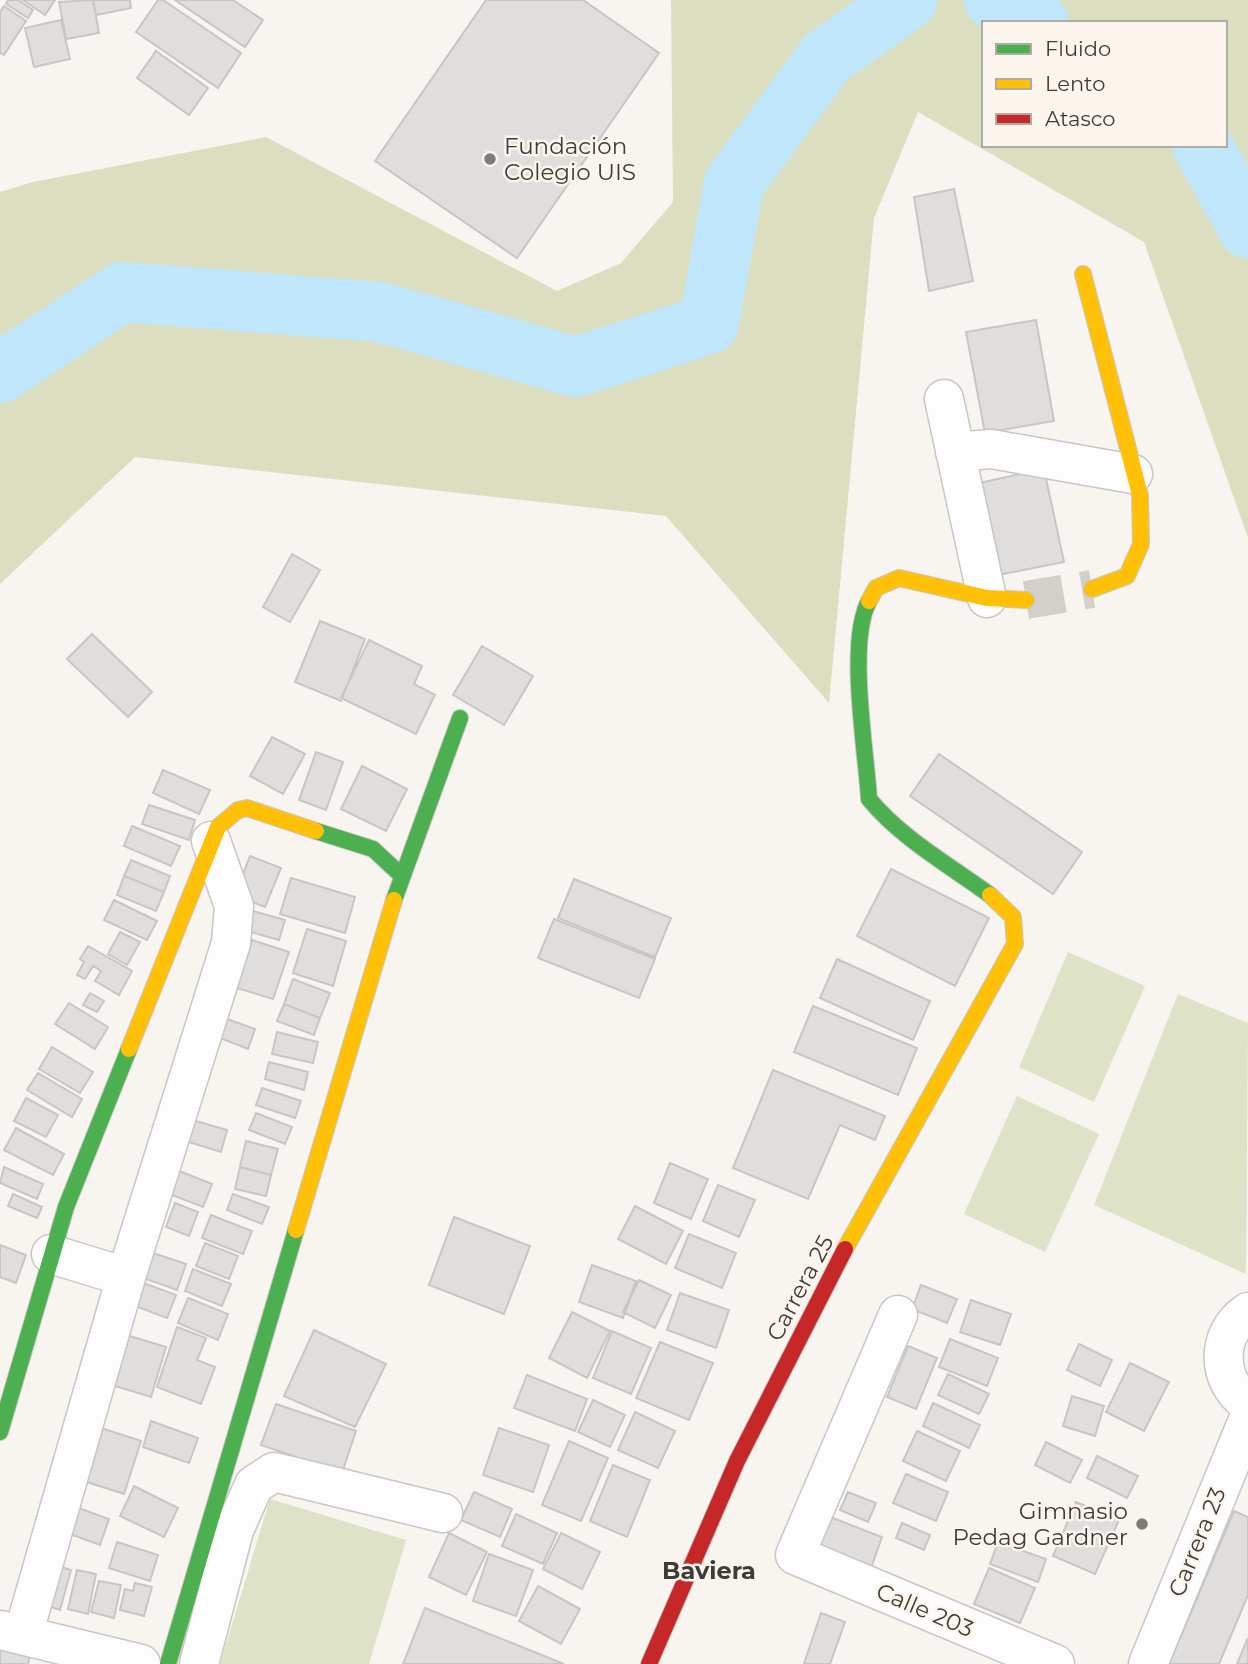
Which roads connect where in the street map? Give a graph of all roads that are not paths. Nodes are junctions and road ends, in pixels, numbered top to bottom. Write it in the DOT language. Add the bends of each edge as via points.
graph roads {
  1 [pos="1083,274"];
  2 [pos="944,399"];
  3 [pos="955,452"];
  4 [pos="1133,474"];
  5 [pos="1092,589"];
  6 [pos="987,598"];
  7 [pos="1026,600"];
  8 [pos="460,718"];
  9 [pos="211,841"];
  10 [pos="401,875"];
  11 [pos="51,1254"];
  12 [pos="126,1277"];
  13 [pos="1248,1312"];
  14 [pos="898,1315"];
  15 [pos="1248,1403"];
  16 [pos="1248,1420"];
  17 [pos="0,1432"];
  18 [pos="443,1513"];
  19 [pos="11,1632"];
  20 [pos="141,1664"];
  21 [pos="168,1664"];
  22 [pos="199,1664"];
  23 [pos="649,1664"];
  24 [pos="1055,1664"];
  25 [pos="1148,1664"];
  1 -- 4 [label="street"];
  2 -- 3 [label="street"];
  3 -- 4 [label="street" via="991,449"];
  3 -- 6 [label="street"];
  4 -- 5 [label="street" via="1140,495 1141,544 1127,576"];
  6 -- 7 [label="street"];
  6 -- 23 [label="street, Carrera 25" via="899,578 876,588 863,612 858,645 869,799 908,836 998,901 1013,917 1015,944 909,1132 764,1407 701,1538"];
  8 -- 10 [label="street"];
  9 -- 10 [label="street" via="226,820 247,808 373,849"];
  9 -- 11 [label="street"];
  9 -- 12 [label="street" via="234,906 231,943"];
  10 -- 21 [label="street"];
  11 -- 12 [label="street"];
  11 -- 17 [label="street"];
  12 -- 19 [label="street"];
  13 -- 15 [label="street" via="1229,1331 1224,1348 1229,1383"];
  14 -- 24 [label="street, Calle 203" via="795,1555"];
  16 -- 25 [label="street, Carrera 23"];
  18 -- 22 [label="street" via="274,1472 254,1485 234,1530"];
  19 -- 20 [label="street"];
}
